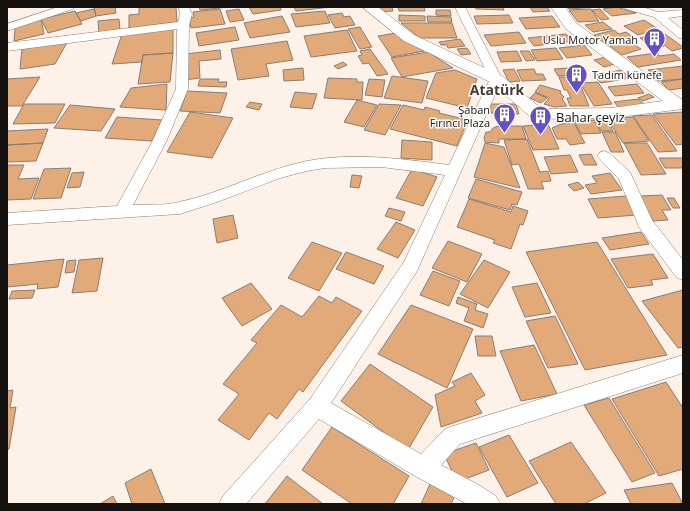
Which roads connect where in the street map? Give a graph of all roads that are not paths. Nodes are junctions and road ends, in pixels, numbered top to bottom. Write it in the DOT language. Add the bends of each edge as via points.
graph roads {
  1 [pos="69,7"];
  2 [pos="184,7"];
  3 [pos="369,7"];
  4 [pos="460,7"];
  5 [pos="558,7"];
  6 [pos="630,7"];
  7 [pos="683,13"];
  8 [pos="658,15"];
  9 [pos="183,25"];
  10 [pos="9,27"];
  11 [pos="683,36"];
  12 [pos="7,41"];
  13 [pos="7,47"];
  14 [pos="496,79"];
  15 [pos="680,105"];
  16 [pos="604,156"];
  17 [pos="455,171"];
  18 [pos="122,210"];
  19 [pos="7,218"];
  20 [pos="683,273"];
  21 [pos="683,364"];
  22 [pos="317,406"];
  23 [pos="423,468"];
  24 [pos="234,503"];
  25 [pos="488,504"];
  1 -- 10 [label="street"];
  2 -- 9 [label="street" via="186,14"];
  3 -- 14 [label="street" via="410,38"];
  4 -- 14 [label="street"];
  5 -- 15 [label="street" via="571,26"];
  6 -- 8 [label="street"];
  7 -- 8 [label="street"];
  8 -- 11 [label="street"];
  9 -- 13 [label="street"];
  9 -- 18 [label="street" via="182,89 159,142"];
  10 -- 12 [label="street"];
  14 -- 15 [label="street" via="538,114 611,114"];
  14 -- 17 [label="street"];
  16 -- 20 [label="street" via="625,176 645,223"];
  17 -- 18 [label="street" via="397,162 346,162 307,166 178,208"];
  17 -- 22 [label="street" via="411,266"];
  18 -- 19 [label="street" via="38,219"];
  21 -- 23 [label="street" via="453,436"];
  22 -- 23 [label="street"];
  22 -- 24 [label="street"];
  23 -- 25 [label="street"];
}
